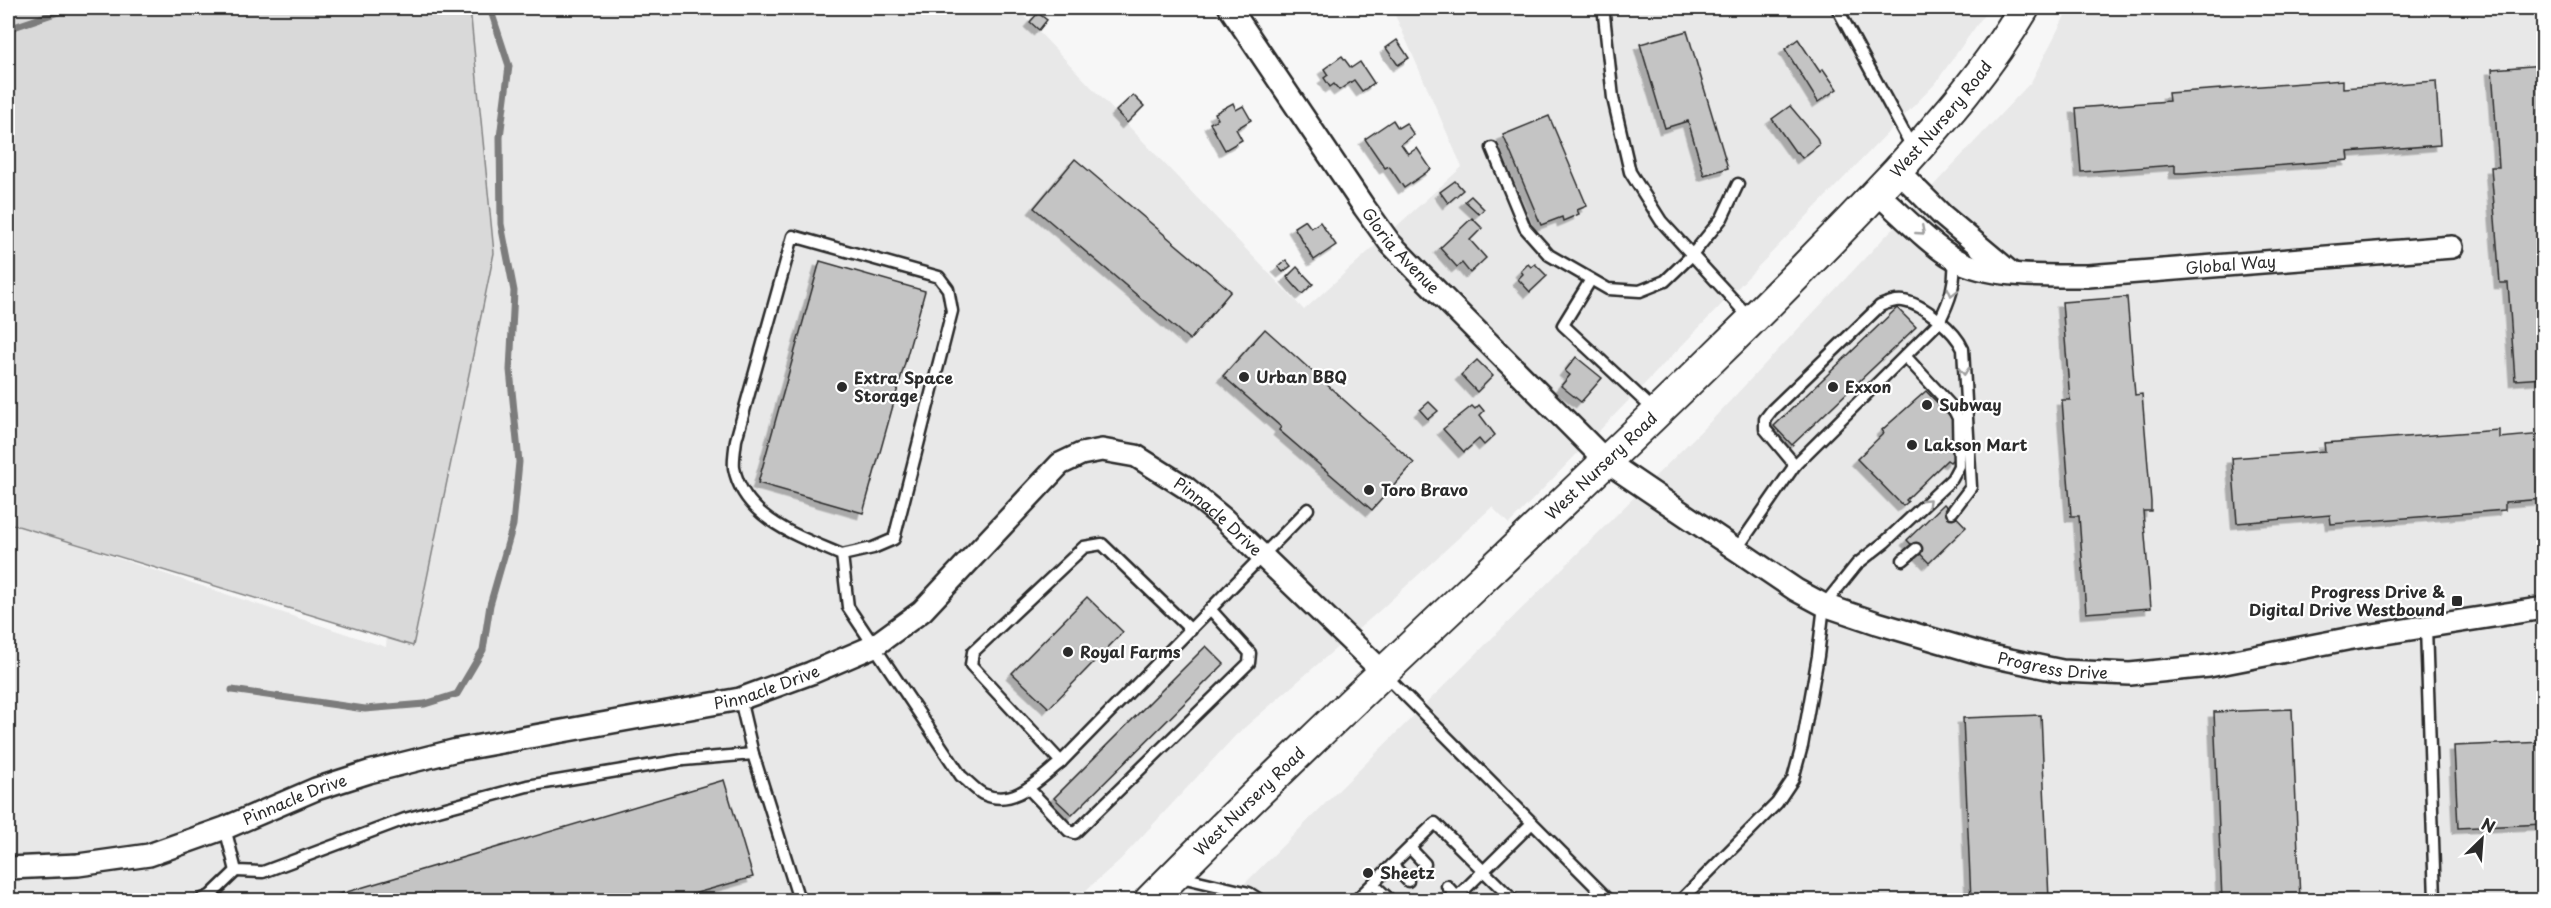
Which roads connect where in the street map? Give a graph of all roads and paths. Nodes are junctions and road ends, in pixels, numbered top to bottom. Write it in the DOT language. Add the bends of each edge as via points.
graph roads {
  1 [pos="1230,8"];
  2 [pos="1606,8"];
  3 [pos="1837,8"];
  4 [pos="2024,8"];
  5 [pos="1492,148"];
  6 [pos="1906,161"];
  7 [pos="1738,184"];
  8 [pos="1877,193"];
  9 [pos="2452,247"];
  10 [pos="1692,255"];
  11 [pos="1954,259"];
  12 [pos="2010,272"];
  13 [pos="1590,281"];
  14 [pos="1752,320"];
  15 [pos="1939,322"];
  16 [pos="1905,356"];
  17 [pos="1657,413"];
  18 [pos="1607,462"];
  19 [pos="1795,465"];
  20 [pos="1308,509"];
  21 [pos="1952,512"];
  22 [pos="1916,549"];
  23 [pos="1736,550"];
  24 [pos="842,555"];
  25 [pos="1263,556"];
  26 [pos="1903,560"];
  27 [pos="1824,604"];
  28 [pos="2544,608"];
  29 [pos="1211,609"];
  30 [pos="2426,627"];
  31 [pos="1191,630"];
  32 [pos="874,646"];
  33 [pos="1383,672"];
  34 [pos="740,699"];
  35 [pos="753,754"];
  36 [pos="1061,762"];
  37 [pos="1028,788"];
  38 [pos="1532,824"];
  39 [pos="225,828"];
  40 [pos="1410,848"];
  41 [pos="1425,864"];
  42 [pos="1392,865"];
  43 [pos="8,868"];
  44 [pos="236,871"];
  45 [pos="1483,872"];
  46 [pos="1174,875"];
  47 [pos="1408,881"];
  48 [pos="1373,884"];
  49 [pos="1447,886"];
  50 [pos="1455,899"];
  51 [pos="200,900"];
  52 [pos="799,900"];
  53 [pos="1149,900"];
  54 [pos="1260,900"];
  55 [pos="1357,900"];
  56 [pos="1390,900"];
  57 [pos="1512,900"];
  58 [pos="1609,900"];
  59 [pos="1681,900"];
  60 [pos="2435,900"];
  1 -- 18 [label="street, Gloria Avenue" via="1390,243"];
  2 -- 10 [label="lane" via="1613,98 1630,172 1661,222"];
  3 -- 6 [label="lane"];
  4 -- 6 [label="main road, West Nursery Road" via="1972,86"];
  5 -- 13 [label="lane" via="1525,228 1549,255"];
  6 -- 8 [label="main road, West Nursery Road"];
  6 -- 12 [label="street" via="1942,214"];
  7 -- 10 [label="lane" via="1722,218"];
  8 -- 11 [label="street, Global Way, one-way"];
  8 -- 14 [label="main road, West Nursery Road"];
  9 -- 12 [label="street, Global Way" via="2088,276"];
  10 -- 13 [label="lane" via="1665,281 1640,291 1608,289"];
  10 -- 14 [label="lane"];
  11 -- 12 [label="street, Global Way" via="1984,271"];
  11 -- 15 [label="lane, one-way" via="1952,297"];
  13 -- 17 [label="lane" via="1563,325"];
  14 -- 17 [label="main road, West Nursery Road"];
  15 -- 16 [label="lane"];
  15 -- 19 [label="lane" via="1904,301 1880,306 1772,410 1765,429"];
  15 -- 21 [label="lane, one-way" via="1963,348 1971,487"];
  16 -- 19 [label="lane"];
  27 -- 16 [label="lane, one-way" via="1857,564 1885,543 1952,478 1959,466 1958,418"];
  17 -- 18 [label="main road, West Nursery Road"];
  18 -- 23 [label="street, Progress Drive"];
  18 -- 33 [label="main road, West Nursery Road"];
  19 -- 23 [label="lane"];
  20 -- 25 [label="lane"];
  22 -- 26 [label="lane"];
  23 -- 27 [label="street, Progress Drive"];
  24 -- 24 [label="lane" via="764,517 744,495 734,467 736,440 793,236 939,277 948,288 952,311 894,539"];
  24 -- 32 [label="lane" via="848,607"];
  25 -- 29 [label="lane"];
  25 -- 32 [label="street, Pinnacle Drive" via="1185,487 1136,456 1102,450 1081,454 1060,464 922,611"];
  25 -- 33 [label="street, Pinnacle Drive"];
  27 -- 30 [label="street, Progress Drive" via="1986,655 2062,671 2130,675 2209,666"];
  27 -- 59 [label="lane" via="1814,679 1792,779 1777,803"];
  28 -- 30 [label="street, Progress Drive"];
  29 -- 31 [label="lane"];
  29 -- 37 [label="lane" via="1250,653 1249,663 1076,833 1068,831"];
  30 -- 60 [label="lane"];
  31 -- 36 [label="lane"];
  31 -- 36 [label="lane" via="1102,544 1084,547 973,652 971,665"];
  32 -- 34 [label="street, Pinnacle Drive"];
  32 -- 37 [label="lane" via="961,776 983,794 1010,798"];
  33 -- 38 [label="lane"];
  33 -- 46 [label="main road, West Nursery Road"];
  34 -- 35 [label="lane"];
  34 -- 39 [label="street, Pinnacle Drive" via="456,750 316,789"];
  35 -- 44 [label="lane" via="683,760 527,786 405,819 263,872"];
  35 -- 52 [label="lane"];
  36 -- 37 [label="lane"];
  38 -- 45 [label="lane"];
  38 -- 58 [label="lane"];
  39 -- 43 [label="street, Pinnacle Drive" via="149,855 78,866"];
  39 -- 44 [label="lane"];
  40 -- 41 [label="lane"];
  40 -- 42 [label="lane"];
  40 -- 45 [label="lane" via="1435,823"];
  42 -- 47 [label="lane"];
  42 -- 48 [label="lane"];
  44 -- 51 [label="lane" via="210,896"];
  45 -- 50 [label="lane"];
  45 -- 57 [label="lane"];
  46 -- 53 [label="main road, West Nursery Road"];
  46 -- 54 [label="lane" via="1249,893"];
  48 -- 55 [label="lane"];
  48 -- 56 [label="lane"];
  49 -- 50 [label="lane"];
}
